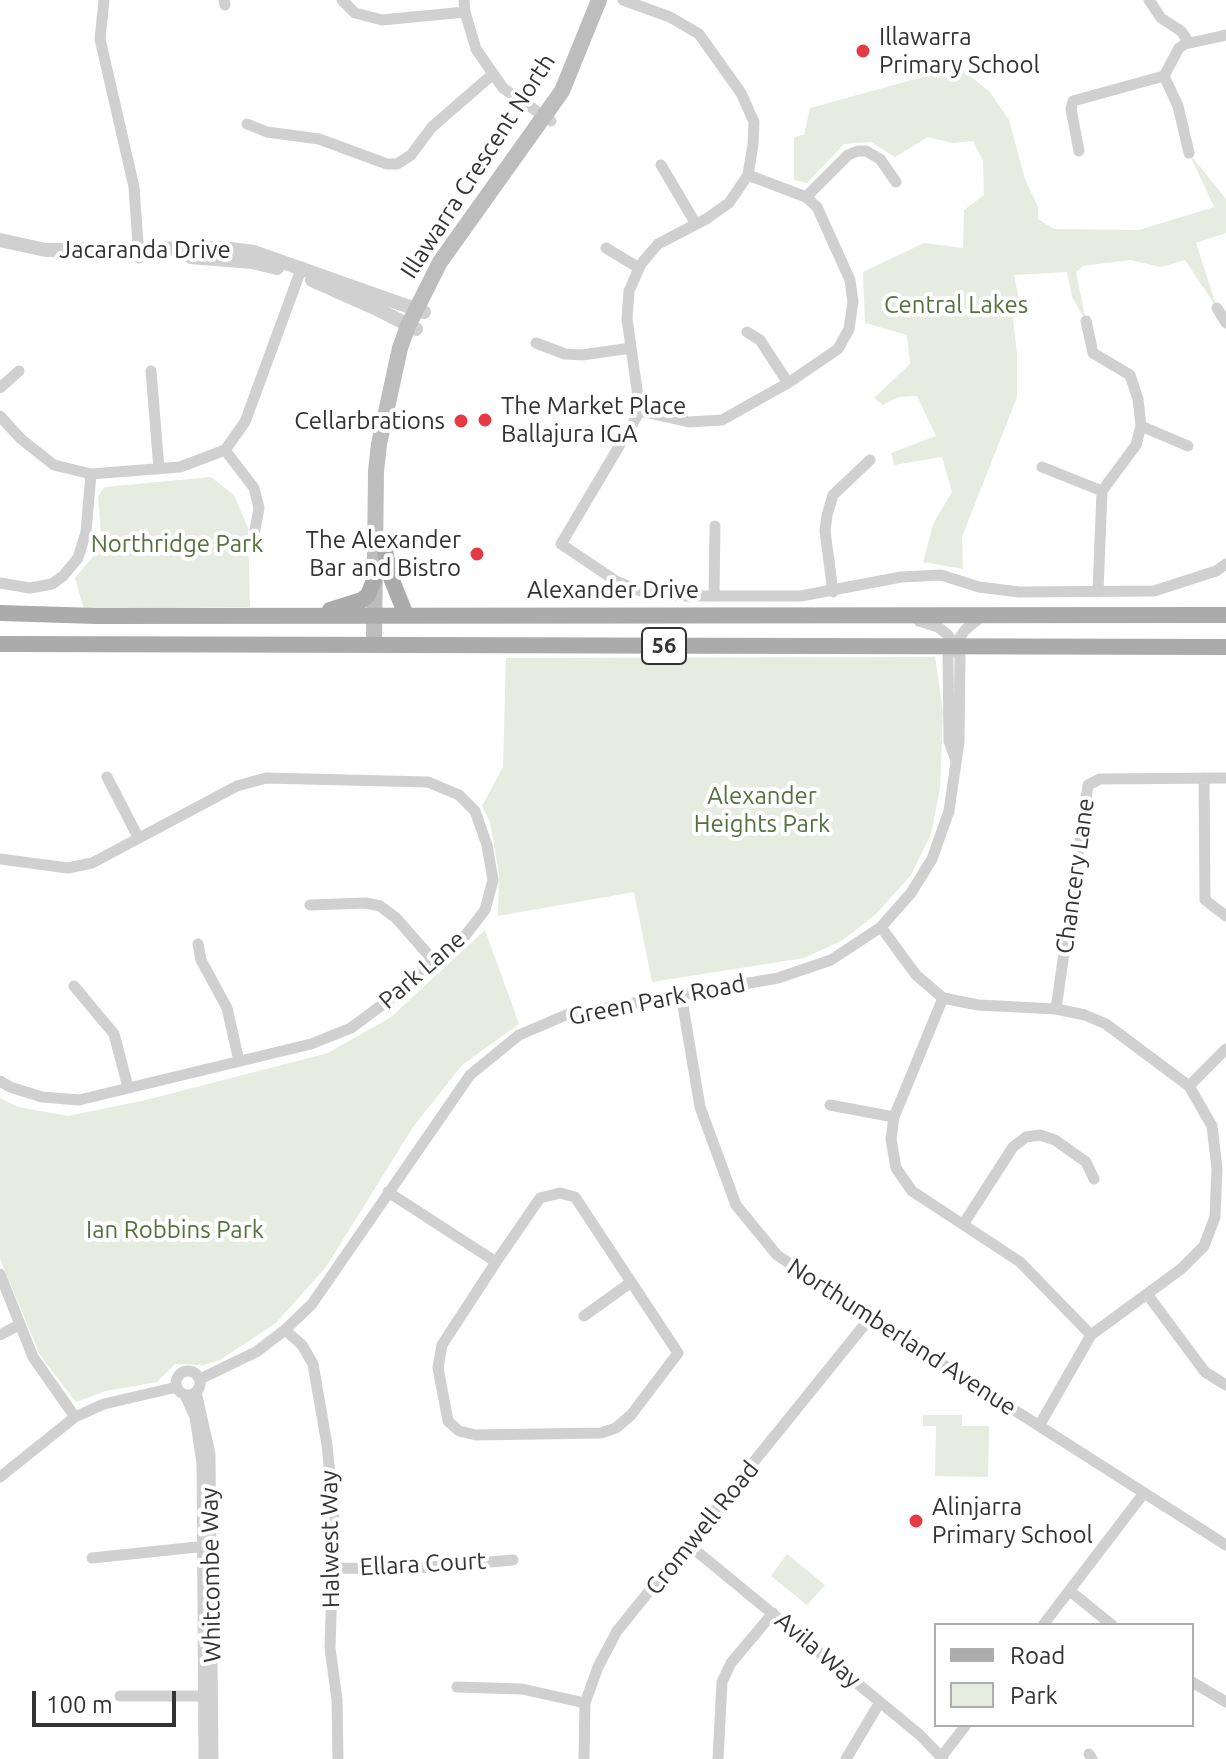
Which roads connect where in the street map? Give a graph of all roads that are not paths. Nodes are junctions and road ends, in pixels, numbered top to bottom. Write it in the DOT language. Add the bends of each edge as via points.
graph roads {
  1 [pos="104,0"];
  2 [pos="342,0"];
  3 [pos="599,0"];
  4 [pos="609,0"];
  5 [pos="623,0"];
  6 [pos="1149,0"];
  7 [pos="464,6"];
  8 [pos="1226,35"];
  9 [pos="1185,44"];
  10 [pos="493,74"];
  11 [pos="1164,76"];
  12 [pos="548,119"];
  13 [pos="247,124"];
  14 [pos="1079,151"];
  15 [pos="1189,153"];
  16 [pos="661,165"];
  17 [pos="748,175"];
  18 [pos="896,182"];
  19 [pos="806,197"];
  20 [pos="696,224"];
  21 [pos="0,240"];
  22 [pos="606,248"];
  23 [pos="0,251"];
  24 [pos="139,254"];
  25 [pos="639,268"];
  26 [pos="300,271"];
  27 [pos="1217,308"];
  28 [pos="420,310"];
  29 [pos="1086,321"];
  30 [pos="1226,323"];
  31 [pos="412,327"];
  32 [pos="747,332"];
  33 [pos="536,343"];
  34 [pos="631,348"];
  35 [pos="19,371"];
  36 [pos="151,371"];
  37 [pos="788,383"];
  38 [pos="0,388"];
  39 [pos="640,411"];
  40 [pos="0,416"];
  41 [pos="1141,426"];
  42 [pos="1188,446"];
  43 [pos="225,450"];
  44 [pos="870,460"];
  45 [pos="1042,467"];
  46 [pos="159,469"];
  47 [pos="91,474"];
  48 [pos="1102,491"];
  49 [pos="715,526"];
  50 [pos="255,530"];
  51 [pos="385,551"];
  52 [pos="1226,564"];
  53 [pos="374,580"];
  54 [pos="0,583"];
  55 [pos="833,592"];
  56 [pos="1098,592"];
  57 [pos="714,595"];
  58 [pos="8,613"];
  59 [pos="891,614"];
  60 [pos="984,614"];
  61 [pos="313,615"];
  62 [pos="378,615"];
  63 [pos="406,615"];
  64 [pos="1226,615"];
  65 [pos="0,621"];
  66 [pos="0,644"];
  67 [pos="379,644"];
  68 [pos="1226,647"];
  69 [pos="954,648"];
  70 [pos="107,777"];
  71 [pos="1204,778"];
  72 [pos="1226,778"];
  73 [pos="138,837"];
  74 [pos="0,859"];
  75 [pos="310,905"];
  76 [pos="1226,916"];
  77 [pos="881,927"];
  78 [pos="198,944"];
  79 [pos="433,960"];
  80 [pos="74,986"];
  81 [pos="681,994"];
  82 [pos="943,998"];
  83 [pos="1056,1009"];
  84 [pos="1226,1049"];
  85 [pos="239,1061"];
  86 [pos="0,1081"];
  87 [pos="1189,1086"];
  88 [pos="128,1087"];
  89 [pos="830,1105"];
  90 [pos="894,1117"];
  91 [pos="1222,1168"];
  92 [pos="1094,1179"];
  93 [pos="388,1192"];
  94 [pos="964,1223"];
  95 [pos="496,1262"];
  96 [pos="0,1274"];
  97 [pos="630,1283"];
  98 [pos="1147,1294"];
  99 [pos="584,1316"];
  100 [pos="870,1318"];
  101 [pos="19,1325"];
  102 [pos="285,1330"];
  103 [pos="0,1335"];
  104 [pos="1091,1335"];
  105 [pos="200,1379"];
  106 [pos="1226,1385"];
  107 [pos="186,1391"];
  108 [pos="75,1417"];
  109 [pos="1039,1426"];
  110 [pos="0,1477"];
  111 [pos="1144,1493"];
  112 [pos="689,1545"];
  113 [pos="1226,1545"];
  114 [pos="206,1546"];
  115 [pos="92,1558"];
  116 [pos="513,1560"];
  117 [pos="333,1568"];
  118 [pos="1070,1591"];
  119 [pos="773,1613"];
  120 [pos="1045,1623"];
  121 [pos="1110,1623"];
  122 [pos="1194,1683"];
  123 [pos="457,1687"];
  124 [pos="120,1696"];
  125 [pos="208,1696"];
  126 [pos="880,1702"];
  127 [pos="1226,1702"];
  128 [pos="585,1703"];
  129 [pos="965,1727"];
  130 [pos="943,1758"];
  131 [pos="204,1759"];
  132 [pos="213,1759"];
  133 [pos="338,1759"];
  134 [pos="584,1759"];
  135 [pos="718,1759"];
  136 [pos="846,1759"];
  1 -- 24 [label="street" via="100,39 134,187"];
  2 -- 7 [label="street" via="355,13 382,20"];
  3 -- 12 [label="main road, Illawarra Crescent North"];
  4 -- 12 [label="main road, Illawarra Crescent North" via="583,67"];
  5 -- 17 [label="street" via="699,34 741,93 754,122"];
  6 -- 9 [label="street" via="1161,18 1181,31"];
  7 -- 10 [label="street" via="476,49"];
  8 -- 9 [label="street"];
  9 -- 11 [label="street"];
  10 -- 12 [label="street" via="503,88"];
  10 -- 13 [label="street" via="397,164 319,139"];
  11 -- 14 [label="street" via="1073,101"];
  11 -- 15 [label="street" via="1178,106"];
  12 -- 28 [label="main road, Illawarra Crescent North" via="440,262"];
  16 -- 20 [label="street"];
  17 -- 19 [label="street"];
  17 -- 20 [label="street" via="729,203"];
  18 -- 19 [label="street" via="880,159 858,151"];
  19 -- 37 [label="street" via="817,207 850,280 852,307 849,329 838,349"];
  20 -- 25 [label="street" via="658,244"];
  21 -- 24 [label="street, Jacaranda Drive" via="46,250"];
  22 -- 25 [label="street"];
  23 -- 24 [label="street, Jacaranda Drive" via="40,259"];
  24 -- 26 [label="street, Jacaranda Drive" via="223,248 254,252"];
  25 -- 34 [label="street" via="629,291"];
  26 -- 28 [label="street, Jacaranda Drive"];
  26 -- 31 [label="street, Jacaranda Drive"];
  26 -- 43 [label="street" via="245,422"];
  27 -- 30 [label="street"];
  28 -- 31 [label="main road, Illawarra Crescent North"];
  29 -- 41 [label="street" via="1093,353 1130,375"];
  31 -- 51 [label="main road, Illawarra Crescent North" via="394,404"];
  31 -- 53 [label="main road, Illawarra Crescent North" via="394,366 379,444"];
  32 -- 37 [label="street" via="760,340"];
  33 -- 34 [label="street" via="582,355"];
  34 -- 39 [label="street"];
  35 -- 38 [label="street"];
  36 -- 46 [label="street"];
  37 -- 39 [label="street" via="722,420 689,422"];
  39 -- 57 [label="street" via="561,544 616,581 643,592"];
  40 -- 47 [label="street" via="54,465"];
  41 -- 42 [label="street"];
  41 -- 48 [label="street" via="1136,445"];
  43 -- 46 [label="street"];
  43 -- 50 [label="street" via="254,488 259,508"];
  44 -- 55 [label="street" via="833,495 827,515"];
  45 -- 48 [label="street"];
  46 -- 47 [label="street"];
  47 -- 54 [label="street" via="86,532 78,558 63,576 30,588"];
  48 -- 56 [label="street"];
  49 -- 57 [label="street"];
  51 -- 62 [label="main road, Illawarra Crescent North"];
  51 -- 63 [label="main road"];
  52 -- 56 [label="street" via="1154,591"];
  53 -- 61 [label="main road" via="362,600"];
  53 -- 62 [label="main road, Illawarra Crescent North"];
  55 -- 56 [label="street" via="901,577 941,575 1006,590"];
  55 -- 57 [label="street"];
  58 -- 61 [label="main road, Alexander Drive / 56"];
  58 -- 65 [label="street"];
  59 -- 60 [label="main road, Alexander Drive / 56"];
  59 -- 63 [label="main road, Alexander Drive / 56"];
  59 -- 69 [label="street" via="938,627"];
  60 -- 64 [label="main road, Alexander Drive / 56"];
  60 -- 69 [label="street"];
  61 -- 62 [label="main road, Alexander Drive / 56"];
  62 -- 63 [label="main road, Alexander Drive / 56"];
  62 -- 67 [label="main road, Illawarra Crescent North"];
  66 -- 67 [label="main road, 56"];
  67 -- 69 [label="main road, 56"];
  68 -- 69 [label="main road, 56"];
  69 -- 77 [label="street, Green Park Road" via="960,656 959,742 949,811 932,859"];
  70 -- 73 [label="street"];
  71 -- 72 [label="street, Chancery Lane"];
  71 -- 76 [label="street" via="1205,900"];
  71 -- 83 [label="street, Chancery Lane" via="1100,779 1088,785"];
  73 -- 74 [label="street, Park Lane" via="92,863 68,868"];
  73 -- 79 [label="street, Park Lane" via="237,786 266,778 442,786 475,811 493,880 485,910 461,941"];
  75 -- 79 [label="street" via="380,906"];
  77 -- 81 [label="street, Green Park Road" via="831,960 778,978"];
  77 -- 82 [label="street" via="916,975"];
  78 -- 85 [label="street" via="227,1008"];
  79 -- 85 [label="street, Park Lane" via="351,1028 311,1044"];
  80 -- 88 [label="street" via="114,1034"];
  81 -- 93 [label="street, Green Park Road" via="566,1015 519,1035 470,1075"];
  81 -- 100 [label="street, Northumberland Avenue" via="700,1107 736,1205 777,1255"];
  82 -- 83 [label="street"];
  82 -- 90 [label="street"];
  83 -- 87 [label="street" via="1106,1024"];
  84 -- 87 [label="street"];
  85 -- 88 [label="street, Park Lane"];
  86 -- 88 [label="street, Park Lane" via="42,1097 79,1100"];
  87 -- 91 [label="street" via="1212,1126"];
  89 -- 90 [label="street"];
  90 -- 94 [label="street" via="896,1168 912,1191"];
  91 -- 98 [label="street" via="1215,1217 1204,1246"];
  92 -- 94 [label="street" via="1086,1162 1055,1140 1026,1137 1013,1147"];
  93 -- 95 [label="street"];
  93 -- 102 [label="street, Green Park Road" via="312,1304"];
  94 -- 104 [label="street" via="1020,1262"];
  95 -- 97 [label="street" via="540,1198 560,1193 575,1197"];
  95 -- 97 [label="street" via="442,1345 438,1368 448,1421 459,1431 476,1435 601,1433 631,1415 678,1353"];
  96 -- 101 [label="street"];
  97 -- 99 [label="street"];
  98 -- 104 [label="street"];
  98 -- 106 [label="street" via="1205,1372"];
  100 -- 109 [label="street, Northumberland Avenue"];
  100 -- 112 [label="street, Cromwell Road"];
  101 -- 103 [label="street"];
  101 -- 108 [label="street" via="33,1357"];
  102 -- 105 [label="street, Green Park Road" via="256,1352"];
  102 -- 117 [label="street, Halwest Way" via="313,1364 334,1516"];
  104 -- 109 [label="street"];
  105 -- 107 [label="street" via="199,1388"];
  105 -- 107 [label="street" via="185,1371 177,1379"];
  107 -- 108 [label="street" via="104,1404"];
  107 -- 114 [label="street, Whitcombe Way" via="201,1443"];
  108 -- 110 [label="street"];
  109 -- 111 [label="street, Northumberland Avenue"];
  111 -- 113 [label="street, Northumberland Avenue"];
  111 -- 118 [label="street"];
  112 -- 119 [label="street, Avila Way"];
  112 -- 128 [label="street, Cromwell Road" via="617,1631"];
  114 -- 115 [label="street"];
  114 -- 125 [label="street, Whitcombe Way"];
  116 -- 117 [label="street, Ellara Court" via="408,1569"];
  117 -- 133 [label="street, Halwest Way" via="330,1648"];
  118 -- 120 [label="street"];
  118 -- 121 [label="street"];
  119 -- 126 [label="street, Avila Way"];
  119 -- 135 [label="street" via="731,1663 722,1682"];
  122 -- 127 [label="street"];
  123 -- 128 [label="street" via="522,1689"];
  124 -- 125 [label="street"];
  125 -- 131 [label="street, Whitcombe Way"];
  125 -- 132 [label="street, Whitcombe Way"];
  126 -- 130 [label="street, Avila Way"];
  126 -- 136 [label="street"];
  128 -- 134 [label="street, Cromwell Road"];
  129 -- 130 [label="street"];
}
